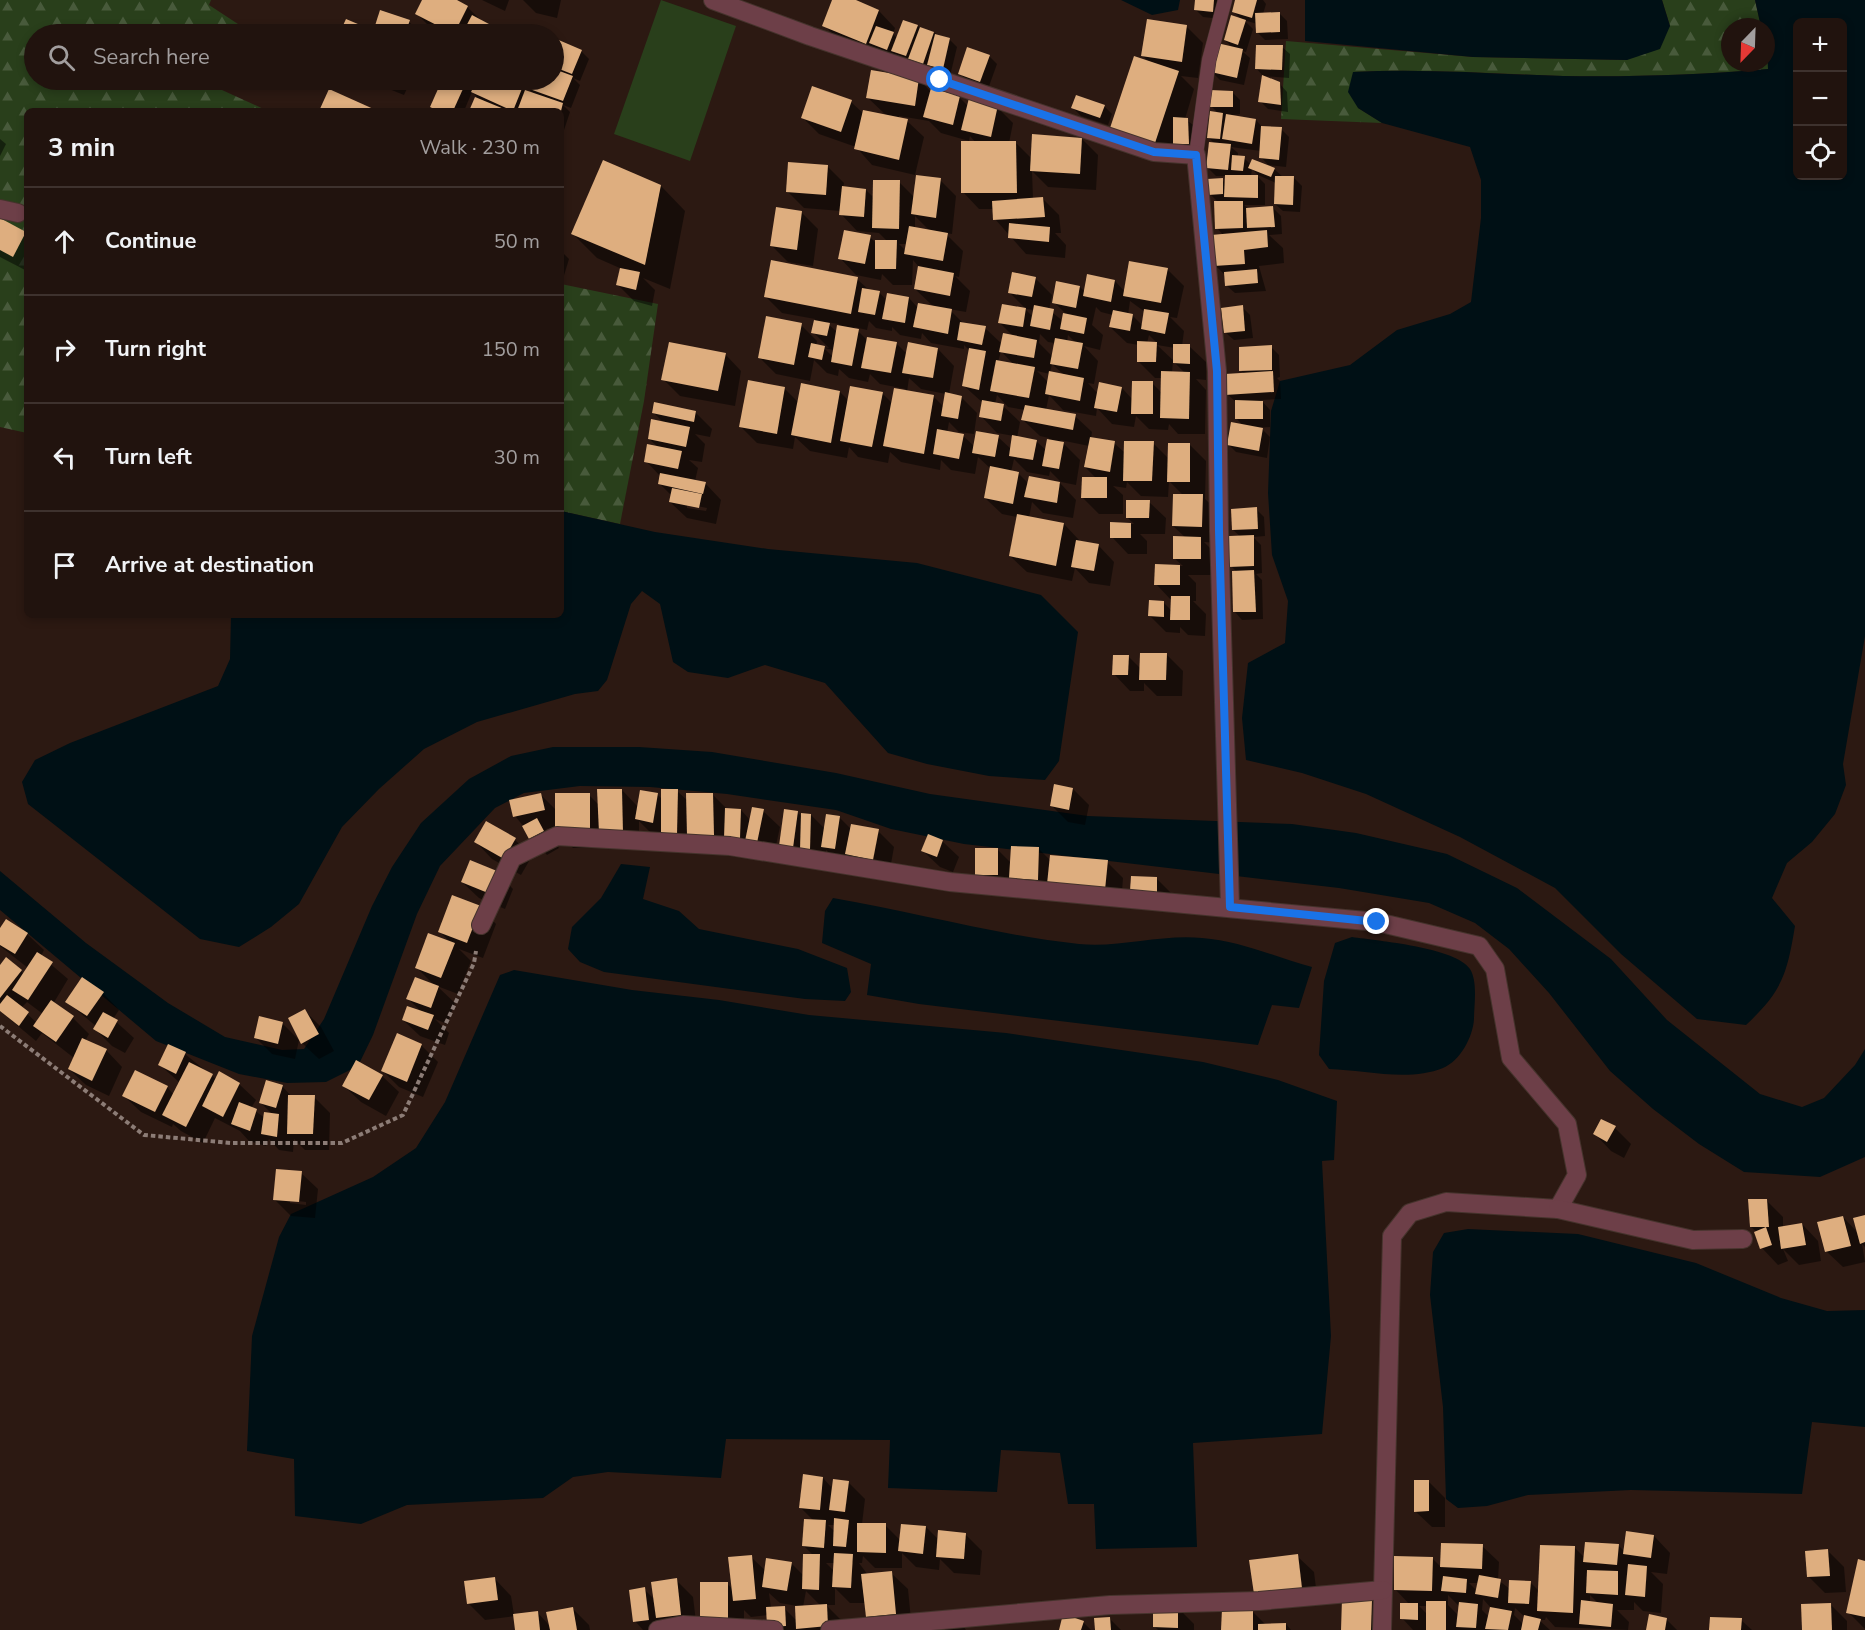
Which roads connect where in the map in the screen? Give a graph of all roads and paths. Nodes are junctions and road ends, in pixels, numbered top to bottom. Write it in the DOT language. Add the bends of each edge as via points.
graph roads {
  1 [pos="713,0"];
  2 [pos="1225,0"];
  3 [pos="1196,155"];
  4 [pos="0,209"];
  5 [pos="18,213"];
  6 [pos="1230,907"];
  7 [pos="481,925"];
  8 [pos="0,1026"];
  9 [pos="1558,1209"];
  10 [pos="1743,1239"];
  11 [pos="1383,1590"];
  12 [pos="658,1630"];
  13 [pos="774,1630"];
  14 [pos="830,1630"];
  15 [pos="1382,1630"];
  1 -- 3 [label="street" via="1154,152"];
  2 -- 3 [label="lane" via="1209,60"];
  3 -- 6 [label="street" via="1217,371"];
  4 -- 5 [label="street"];
  6 -- 7 [label="street" via="950,882 730,846 557,836 512,858"];
  6 -- 9 [label="street" via="1377,922 1479,946 1496,969 1511,1058 1567,1124 1577,1175"];
  7 -- 8 [label="path" via="474,963 403,1115 342,1143 231,1143 144,1135"];
  9 -- 10 [label="street" via="1692,1240"];
  9 -- 11 [label="street" via="1446,1202 1410,1213 1392,1236"];
  11 -- 14 [label="street" via="1259,1601 1110,1605"];
  11 -- 15 [label="street"];
  12 -- 13 [label="street" via="683,1625"];
}
